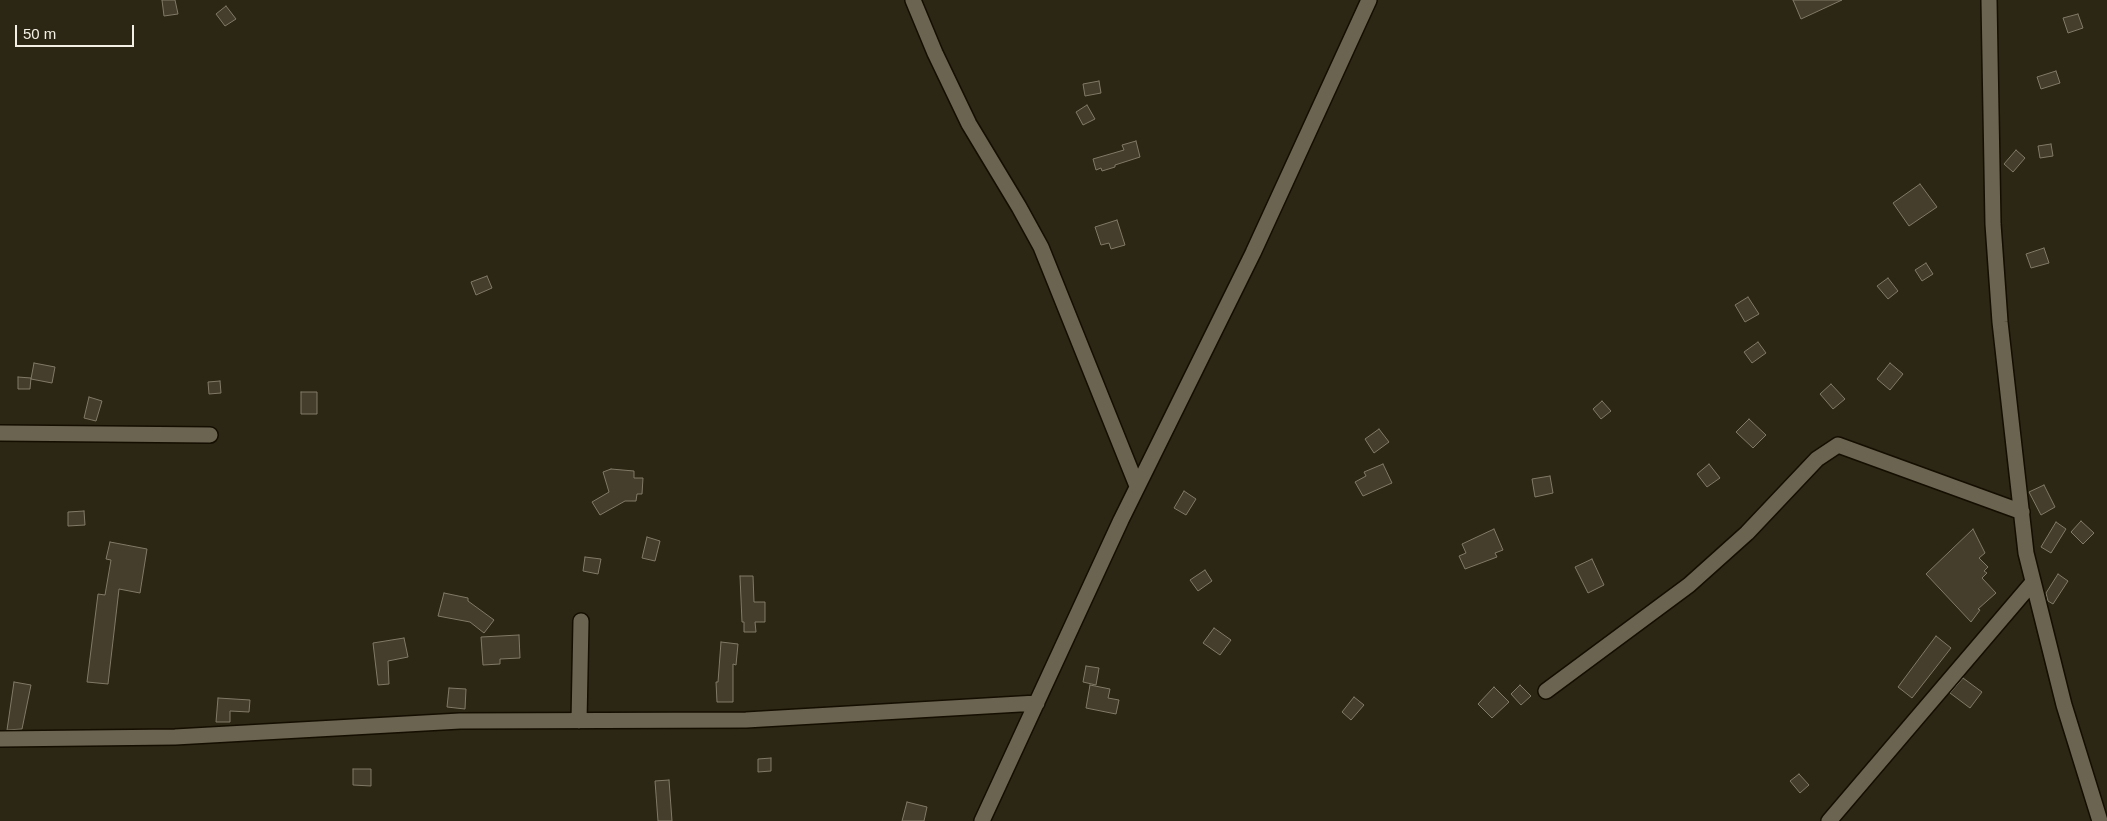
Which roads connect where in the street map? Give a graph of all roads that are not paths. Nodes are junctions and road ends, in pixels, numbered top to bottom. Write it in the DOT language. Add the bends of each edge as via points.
graph roads {
  1 [pos="913,0"];
  2 [pos="1369,0"];
  3 [pos="1989,0"];
  4 [pos="0,433"];
  5 [pos="210,435"];
  6 [pos="1137,486"];
  7 [pos="2022,512"];
  8 [pos="2033,582"];
  9 [pos="581,622"];
  10 [pos="1546,691"];
  11 [pos="1036,703"];
  12 [pos="579,721"];
  13 [pos="0,739"];
  14 [pos="982,821"];
  15 [pos="1829,821"];
  16 [pos="2100,821"];
  1 -- 6 [label="street" via="969,124 1041,247"];
  2 -- 6 [label="street" via="1253,254"];
  3 -- 7 [label="street" via="1993,224 2000,322"];
  4 -- 5 [label="street"];
  6 -- 11 [label="street"];
  7 -- 8 [label="street"];
  7 -- 10 [label="street" via="1838,445 1817,459 1748,533 1689,585"];
  8 -- 15 [label="street"];
  8 -- 16 [label="street" via="2064,705"];
  9 -- 12 [label="street"];
  11 -- 12 [label="street" via="746,720"];
  11 -- 14 [label="street"];
  12 -- 13 [label="street" via="460,721 175,737"];
}
